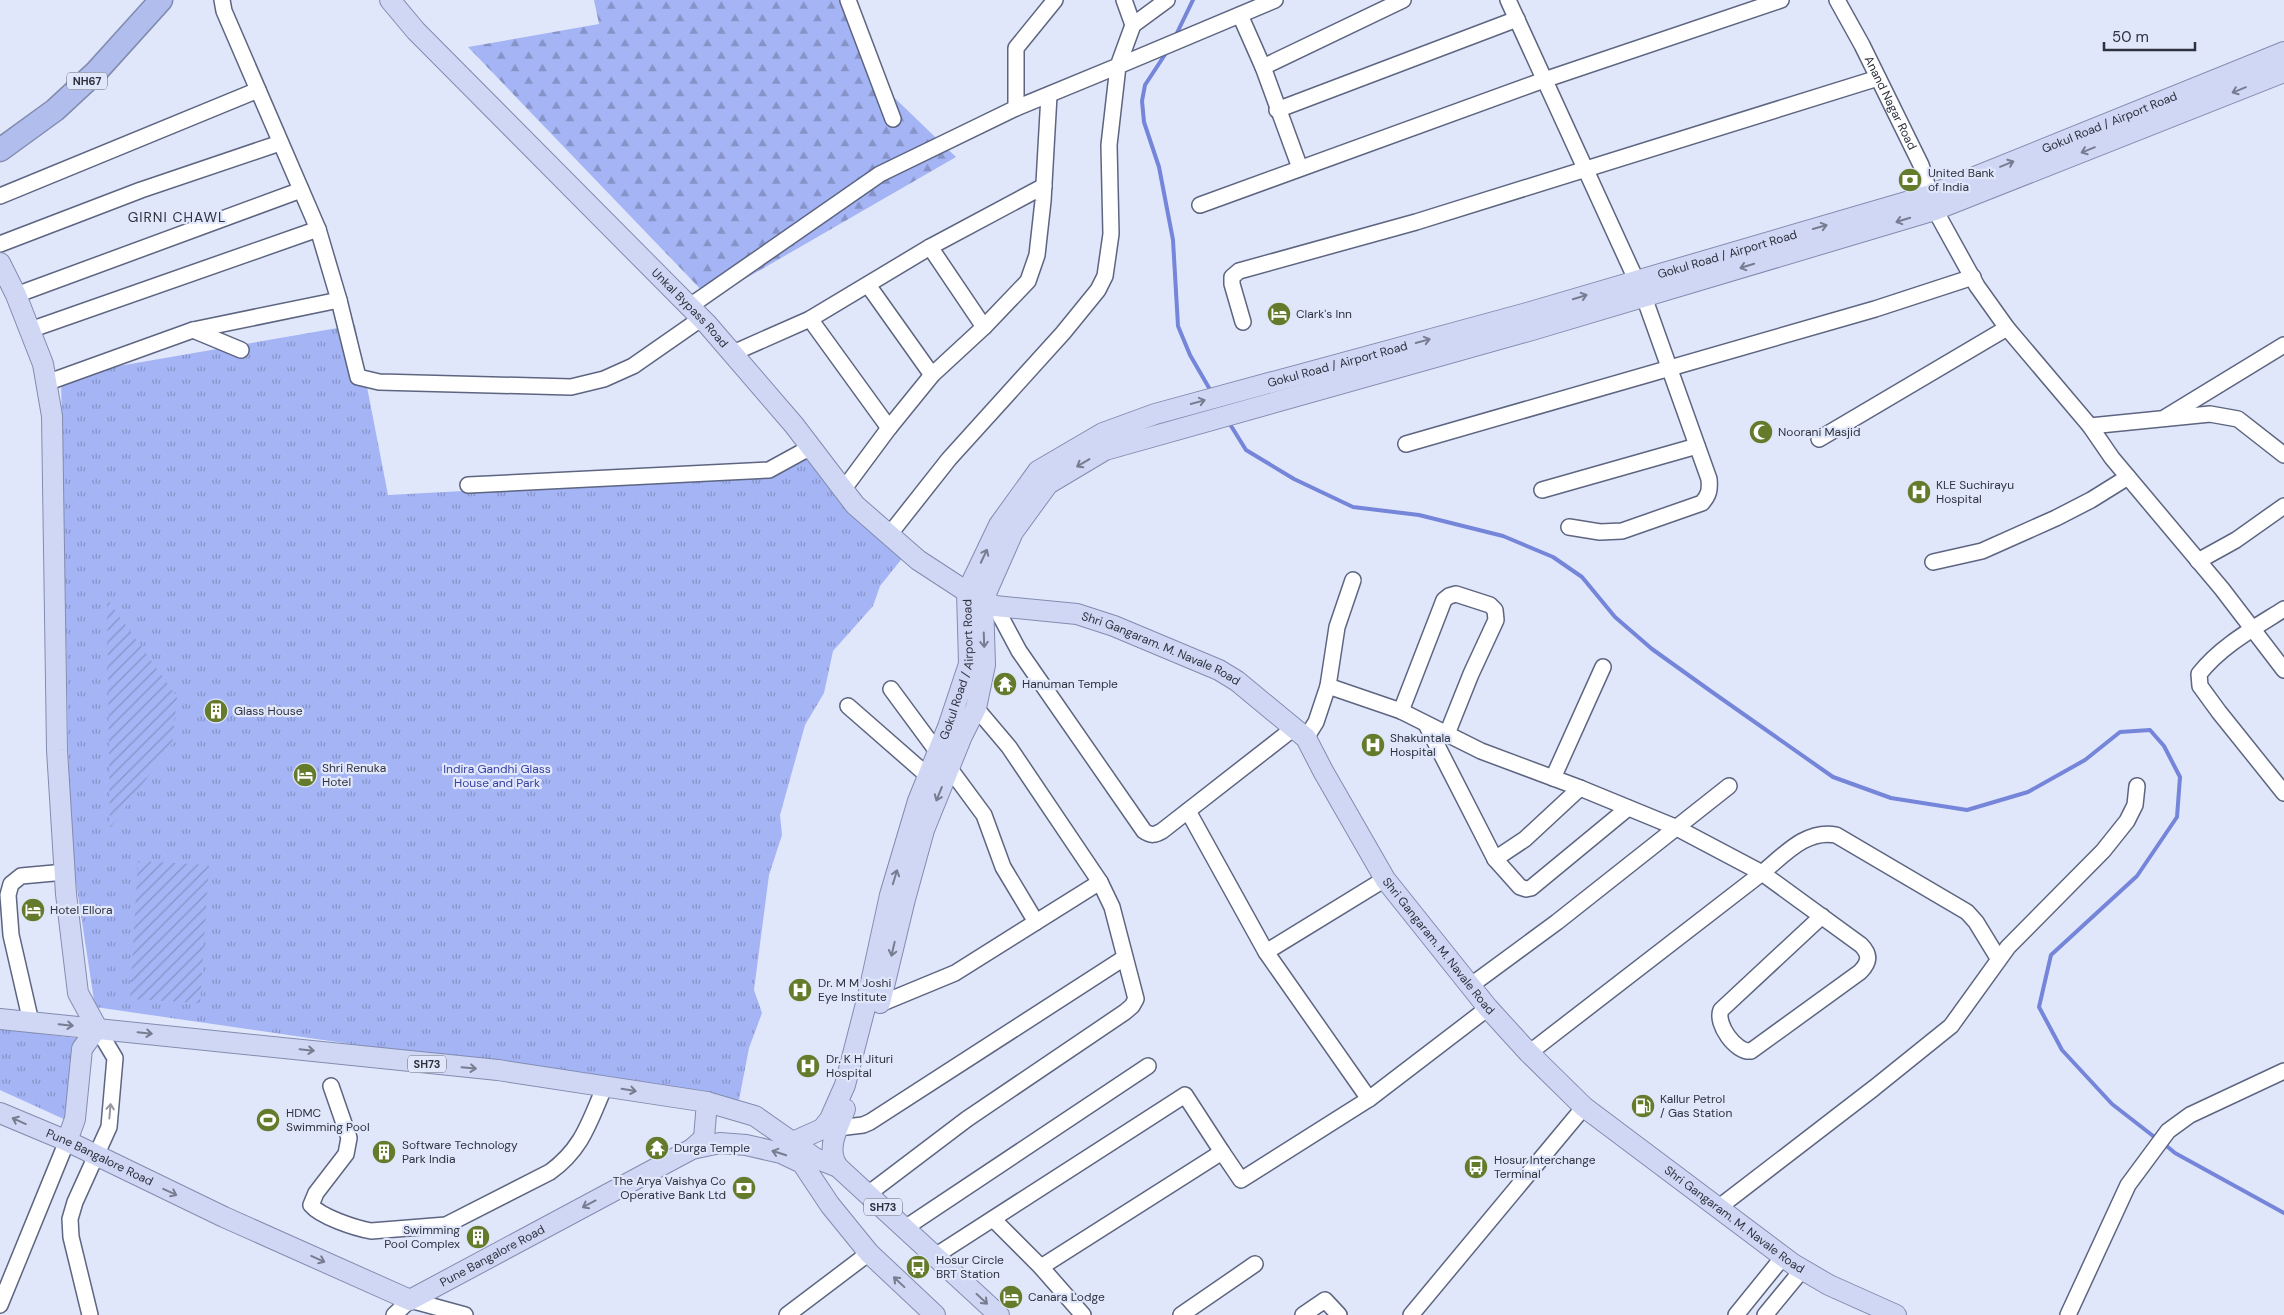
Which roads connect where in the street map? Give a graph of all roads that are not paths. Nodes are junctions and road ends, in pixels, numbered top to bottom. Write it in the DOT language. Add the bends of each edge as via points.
graph roads {
  1 [pos="162,0"];
  2 [pos="222,0"];
  3 [pos="390,0"];
  4 [pos="848,0"];
  5 [pos="1055,0"];
  6 [pos="1124,0"];
  7 [pos="1168,0"];
  8 [pos="1274,0"];
  9 [pos="1404,0"];
  10 [pos="1509,0"];
  11 [pos="1781,0"];
  12 [pos="1837,0"];
  13 [pos="1240,15"];
  14 [pos="1517,19"];
  15 [pos="1133,25"];
  16 [pos="2284,52"];
  17 [pos="1118,66"];
  18 [pos="1263,67"];
  19 [pos="2284,72"];
  20 [pos="1878,78"];
  21 [pos="1544,80"];
  22 [pos="258,90"];
  23 [pos="1049,95"];
  24 [pos="1016,108"];
  25 [pos="1277,110"];
  26 [pos="893,119"];
  27 [pos="280,143"];
  28 [pos="0,150"];
  29 [pos="1300,168"];
  30 [pos="1585,169"];
  31 [pos="1044,186"];
  32 [pos="301,190"];
  33 [pos="0,196"];
  34 [pos="1932,202"];
  35 [pos="1200,205"];
  36 [pos="318,229"];
  37 [pos="0,244"];
  38 [pos="930,247"];
  39 [pos="0,263"];
  40 [pos="1973,277"];
  41 [pos="868,286"];
  42 [pos="1640,289"];
  43 [pos="16,295"];
  44 [pos="339,300"];
  45 [pos="696,312"];
  46 [pos="810,319"];
  47 [pos="1244,322"];
  48 [pos="984,327"];
  49 [pos="2008,328"];
  50 [pos="30,330"];
  51 [pos="193,330"];
  52 [pos="2284,345"];
  53 [pos="240,350"];
  54 [pos="733,353"];
  55 [pos="1670,369"];
  56 [pos="932,375"];
  57 [pos="46,383"];
  58 [pos="1243,400"];
  59 [pos="2162,419"];
  60 [pos="2090,426"];
  61 [pos="889,428"];
  62 [pos="1819,439"];
  63 [pos="1102,443"];
  64 [pos="1406,444"];
  65 [pos="1697,446"];
  66 [pos="810,447"];
  67 [pos="2284,455"];
  68 [pos="2128,477"];
  69 [pos="468,485"];
  70 [pos="842,490"];
  71 [pos="1542,490"];
  72 [pos="2284,506"];
  73 [pos="1569,527"];
  74 [pos="889,535"];
  75 [pos="2198,561"];
  76 [pos="1933,562"];
  77 [pos="1353,580"];
  78 [pos="982,599"];
  79 [pos="2284,609"];
  80 [pos="2253,628"];
  81 [pos="1603,667"];
  82 [pos="2284,670"];
  83 [pos="1328,686"];
  84 [pos="891,689"];
  85 [pos="848,706"];
  86 [pos="976,708"];
  87 [pos="1401,711"];
  88 [pos="1426,724"];
  89 [pos="1300,733"];
  90 [pos="1448,734"];
  91 [pos="943,761"];
  92 [pos="928,776"];
  93 [pos="1553,778"];
  94 [pos="1729,786"];
  95 [pos="2137,786"];
  96 [pos="1580,788"];
  97 [pos="2284,793"];
  98 [pos="1628,808"];
  99 [pos="1188,811"];
  100 [pos="1675,827"];
  101 [pos="1495,859"];
  102 [pos="65,872"];
  103 [pos="1762,873"];
  104 [pos="1385,879"];
  105 [pos="1100,882"];
  106 [pos="1822,916"];
  107 [pos="1036,922"];
  108 [pos="5,935"];
  109 [pos="1266,952"];
  110 [pos="1124,958"];
  111 [pos="1998,958"];
  112 [pos="1470,986"];
  113 [pos="880,1004"];
  114 [pos="1488,1008"];
  115 [pos="0,1019"];
  116 [pos="31,1022"];
  117 [pos="97,1028"];
  118 [pos="1529,1053"];
  119 [pos="1148,1066"];
  120 [pos="2284,1071"];
  121 [pos="331,1086"];
  122 [pos="605,1086"];
  123 [pos="1369,1099"];
  124 [pos="707,1102"];
  125 [pos="1584,1107"];
  126 [pos="0,1113"];
  127 [pos="838,1117"];
  128 [pos="67,1141"];
  129 [pos="793,1142"];
  130 [pos="692,1149"];
  131 [pos="1222,1152"];
  132 [pos="94,1156"];
  133 [pos="808,1160"];
  134 [pos="838,1167"];
  135 [pos="868,1194"];
  136 [pos="1718,1208"];
  137 [pos="994,1219"];
  138 [pos="905,1228"];
  139 [pos="869,1254"];
  140 [pos="936,1256"];
  141 [pos="1783,1257"];
  142 [pos="1255,1264"];
  143 [pos="1040,1267"];
  144 [pos="1802,1270"];
  145 [pos="410,1300"];
  146 [pos="0,1305"];
  147 [pos="90,1315"];
  148 [pos="394,1315"];
  149 [pos="465,1315"];
  150 [pos="786,1315"];
  151 [pos="935,1315"];
  152 [pos="999,1315"];
  153 [pos="1083,1315"];
  154 [pos="1181,1315"];
  155 [pos="1303,1315"];
  156 [pos="1339,1315"];
  157 [pos="1411,1315"];
  158 [pos="1736,1315"];
  159 [pos="1764,1315"];
  160 [pos="1896,1315"];
  161 [pos="2068,1315"];
  1 -- 28 [label="highway, NH67" via="90,79 55,110"];
  2 -- 22 [label="street"];
  3 -- 45 [label="main road, Unkal Bypass Road" via="416,31"];
  4 -- 26 [label="street"];
  5 -- 24 [label="street" via="1016,48"];
  6 -- 15 [label="street"];
  7 -- 15 [label="street"];
  8 -- 13 [label="street"];
  9 -- 18 [label="street"];
  10 -- 14 [label="street"];
  11 -- 21 [label="street"];
  12 -- 20 [label="street, Anand Nagar Road"];
  13 -- 17 [label="street"];
  13 -- 18 [label="street"];
  14 -- 21 [label="street"];
  14 -- 25 [label="street"];
  15 -- 17 [label="street"];
  34 -- 16 [label="main road, Gokul Road / Airport Road, one-way"];
  17 -- 23 [label="street"];
  17 -- 74 [label="street" via="1109,145 1111,234 1104,276 1098,290 949,459"];
  18 -- 25 [label="street"];
  19 -- 34 [label="main road, Gokul Road / Airport Road, one-way"];
  20 -- 30 [label="street"];
  20 -- 34 [label="street, Anand Nagar Road" via="1921,165"];
  21 -- 29 [label="street"];
  21 -- 30 [label="street"];
  22 -- 27 [label="street"];
  22 -- 33 [label="street"];
  23 -- 24 [label="street"];
  23 -- 31 [label="street"];
  24 -- 45 [label="street" via="880,174"];
  25 -- 29 [label="street"];
  27 -- 32 [label="street"];
  27 -- 37 [label="street" via="141,190"];
  29 -- 35 [label="street"];
  30 -- 42 [label="street"];
  30 -- 47 [label="street" via="1416,222 1239,270 1232,277 1232,284"];
  31 -- 38 [label="street"];
  31 -- 48 [label="street" via="1033,270 1023,287"];
  32 -- 36 [label="street"];
  32 -- 43 [label="street"];
  34 -- 40 [label="street, Anand Nagar Road"];
  34 -- 42 [label="main road, Gokul Road / Airport Road"];
  36 -- 44 [label="street"];
  36 -- 50 [label="street"];
  38 -- 41 [label="street"];
  38 -- 48 [label="street"];
  39 -- 43 [label="main road"];
  40 -- 49 [label="street, Anand Nagar Road"];
  40 -- 55 [label="street"];
  41 -- 46 [label="street"];
  41 -- 56 [label="street"];
  42 -- 55 [label="street"];
  42 -- 58 [label="main road, Gokul Road / Airport Road"];
  43 -- 50 [label="main road"];
  44 -- 45 [label="street" via="358,377 380,382 570,387 604,379 632,366"];
  44 -- 51 [label="street"];
  45 -- 54 [label="main road, Unkal Bypass Road"];
  46 -- 54 [label="street"];
  46 -- 61 [label="street"];
  48 -- 56 [label="street"];
  49 -- 60 [label="street, Anand Nagar Road"];
  49 -- 62 [label="street"];
  50 -- 57 [label="main road" via="43,364"];
  51 -- 53 [label="street"];
  51 -- 57 [label="street"];
  52 -- 59 [label="street"];
  54 -- 66 [label="main road, Unkal Bypass Road"];
  55 -- 64 [label="street"];
  55 -- 65 [label="street"];
  56 -- 61 [label="street"];
  57 -- 102 [label="main road" via="52,416 57,750"];
  58 -- 63 [label="main road, Gokul Road / Airport Road" via="1161,434"];
  63 -- 58 [label="main road, Gokul Road / Airport Road, one-way" via="1155,414"];
  59 -- 60 [label="street"];
  59 -- 67 [label="street" via="2210,414 2238,419"];
  60 -- 68 [label="street, Anand Nagar Road"];
  61 -- 70 [label="street"];
  63 -- 78 [label="main road, Gokul Road / Airport Road" via="1048,484 1013,532"];
  65 -- 71 [label="street"];
  65 -- 73 [label="street" via="1710,489 1702,503 1622,531 1600,532"];
  66 -- 69 [label="street" via="769,470"];
  66 -- 70 [label="main road, Unkal Bypass Road"];
  68 -- 75 [label="street, Anand Nagar Road"];
  68 -- 76 [label="street" via="2056,518 1982,551"];
  70 -- 74 [label="main road, Unkal Bypass Road"];
  72 -- 75 [label="street" via="2236,540"];
  74 -- 78 [label="main road, Unkal Bypass Road" via="918,560"];
  75 -- 80 [label="street, Anand Nagar Road"];
  77 -- 83 [label="street" via="1337,627"];
  78 -- 86 [label="main road, Gokul Road / Airport Road, one-way" via="985,665"];
  78 -- 89 [label="main road, Shri Gangaram. M. Navale Road" via="1077,614 1219,670 1238,681"];
  78 -- 91 [label="main road, Gokul Road / Airport Road" via="969,664"];
  78 -- 99 [label="street" via="1144,831 1155,835"];
  79 -- 80 [label="street"];
  80 -- 82 [label="street, Anand Nagar Road"];
  80 -- 97 [label="street" via="2209,661 2198,674 2200,686"];
  81 -- 93 [label="street"];
  83 -- 87 [label="street"];
  83 -- 89 [label="street" via="1316,722"];
  84 -- 91 [label="street"];
  85 -- 92 [label="street"];
  86 -- 91 [label="main road, Gokul Road / Airport Road" via="962,736"];
  86 -- 105 [label="street" via="1008,747"];
  87 -- 88 [label="street"];
  87 -- 90 [label="street" via="1444,600 1456,594 1490,605 1495,610 1496,620"];
  88 -- 90 [label="street"];
  88 -- 101 [label="street"];
  89 -- 99 [label="street"];
  89 -- 104 [label="main road, Shri Gangaram. M. Navale Road"];
  90 -- 93 [label="street" via="1481,751"];
  91 -- 92 [label="main road, Gokul Road / Airport Road"];
  91 -- 107 [label="street" via="984,815 1003,867"];
  91 -- 113 [label="main road, Gokul Road / Airport Road, one-way"];
  127 -- 92 [label="main road, Gokul Road / Airport Road, one-way" via="890,895"];
  93 -- 96 [label="street"];
  94 -- 100 [label="street"];
  95 -- 111 [label="street" via="2131,813 2103,851"];
  96 -- 98 [label="street"];
  96 -- 101 [label="street" via="1525,839"];
  98 -- 100 [label="street"];
  98 -- 101 [label="street" via="1531,888 1520,887"];
  99 -- 109 [label="street"];
  100 -- 103 [label="street"];
  100 -- 112 [label="street" via="1557,922"];
  102 -- 108 [label="street" via="21,876 11,884"];
  102 -- 117 [label="main road" via="78,993"];
  103 -- 106 [label="street"];
  103 -- 111 [label="street" via="1806,839 1824,833 1836,835 1967,912"];
  103 -- 118 [label="street"];
  104 -- 109 [label="street"];
  104 -- 112 [label="main road, Shri Gangaram. M. Navale Road"];
  105 -- 107 [label="street"];
  105 -- 110 [label="street" via="1112,907"];
  106 -- 106 [label="street" via="1866,950 1866,966 1757,1047 1745,1052 1740,1050 1719,1021 1721,1010"];
  107 -- 113 [label="street" via="955,973"];
  108 -- 116 [label="street"];
  109 -- 123 [label="street"];
  110 -- 127 [label="street" via="870,1122"];
  110 -- 135 [label="street" via="1136,992 1132,1006 967,1119"];
  111 -- 136 [label="street" via="1951,1026"];
  112 -- 114 [label="main road, Shri Gangaram. M. Navale Road"];
  113 -- 127 [label="main road, Gokul Road / Airport Road" via="854,1088"];
  114 -- 118 [label="main road, Shri Gangaram. M. Navale Road"];
  114 -- 123 [label="street"];
  115 -- 116 [label="main road, SH73"];
  116 -- 117 [label="main road, SH73, one-way"];
  117 -- 122 [label="main road, SH73, one-way" via="498,1070"];
  117 -- 128 [label="main road" via="82,1048 74,1118"];
  132 -- 117 [label="street, one-way" via="109,1127 115,1058"];
  118 -- 125 [label="main road, Shri Gangaram. M. Navale Road"];
  119 -- 138 [label="street"];
  120 -- 161 [label="street" via="2190,1115 2168,1131 2128,1185"];
  121 -- 122 [label="street" via="349,1146 311,1204 321,1213 371,1231 446,1225 550,1172 580,1142"];
  122 -- 124 [label="main road, SH73, one-way"];
  123 -- 131 [label="street" via="1241,1180"];
  124 -- 129 [label="main road, Pune Bangalore Road / SH73" via="755,1116"];
  124 -- 130 [label="main road" via="704,1138"];
  125 -- 136 [label="main road, Shri Gangaram. M. Navale Road"];
  125 -- 157 [label="street"];
  128 -- 126 [label="main road, Pune Bangalore Road, one-way"];
  127 -- 129 [label="main road" via="830,1119 822,1129"];
  127 -- 133 [label="main road, Gokul Road / Airport Road"];
  127 -- 134 [label="main road, Gokul Road / Airport Road" via="831,1154"];
  128 -- 132 [label="main road, Pune Bangalore Road"];
  128 -- 146 [label="street"];
  129 -- 133 [label="main road, Pune Bangalore Road / SH73"];
  133 -- 130 [label="main road, Pune Bangalore Road / SH73, one-way" via="746,1145 720,1143"];
  130 -- 145 [label="main road, Pune Bangalore Road / SH73, one-way"];
  131 -- 137 [label="street" via="1185,1094"];
  131 -- 143 [label="street"];
  132 -- 145 [label="main road, Pune Bangalore Road, one-way"];
  132 -- 147 [label="street" via="70,1220 71,1238"];
  133 -- 134 [label="main road, Pune Bangalore Road / SH73"];
  133 -- 139 [label="main road, Pune Bangalore Road / SH73" via="830,1205"];
  134 -- 135 [label="main road, Pune Bangalore Road / SH73"];
  135 -- 138 [label="main road, Pune Bangalore Road / SH73"];
  136 -- 141 [label="main road, Shri Gangaram. M. Navale Road"];
  137 -- 140 [label="street"];
  137 -- 143 [label="street"];
  138 -- 140 [label="main road, Pune Bangalore Road / SH73"];
  139 -- 150 [label="street"];
  151 -- 139 [label="main road, Pune Bangalore Road / SH73, one-way"];
  140 -- 152 [label="main road, Pune Bangalore Road / SH73, one-way"];
  141 -- 144 [label="main road, Shri Gangaram. M. Navale Road"];
  141 -- 158 [label="street"];
  142 -- 154 [label="street"];
  143 -- 153 [label="street"];
  144 -- 159 [label="street"];
  144 -- 160 [label="main road, Shri Gangaram. M. Navale Road"];
  145 -- 148 [label="street"];
  145 -- 149 [label="street"];
  155 -- 156 [label="street" via="1324,1300"];
}
